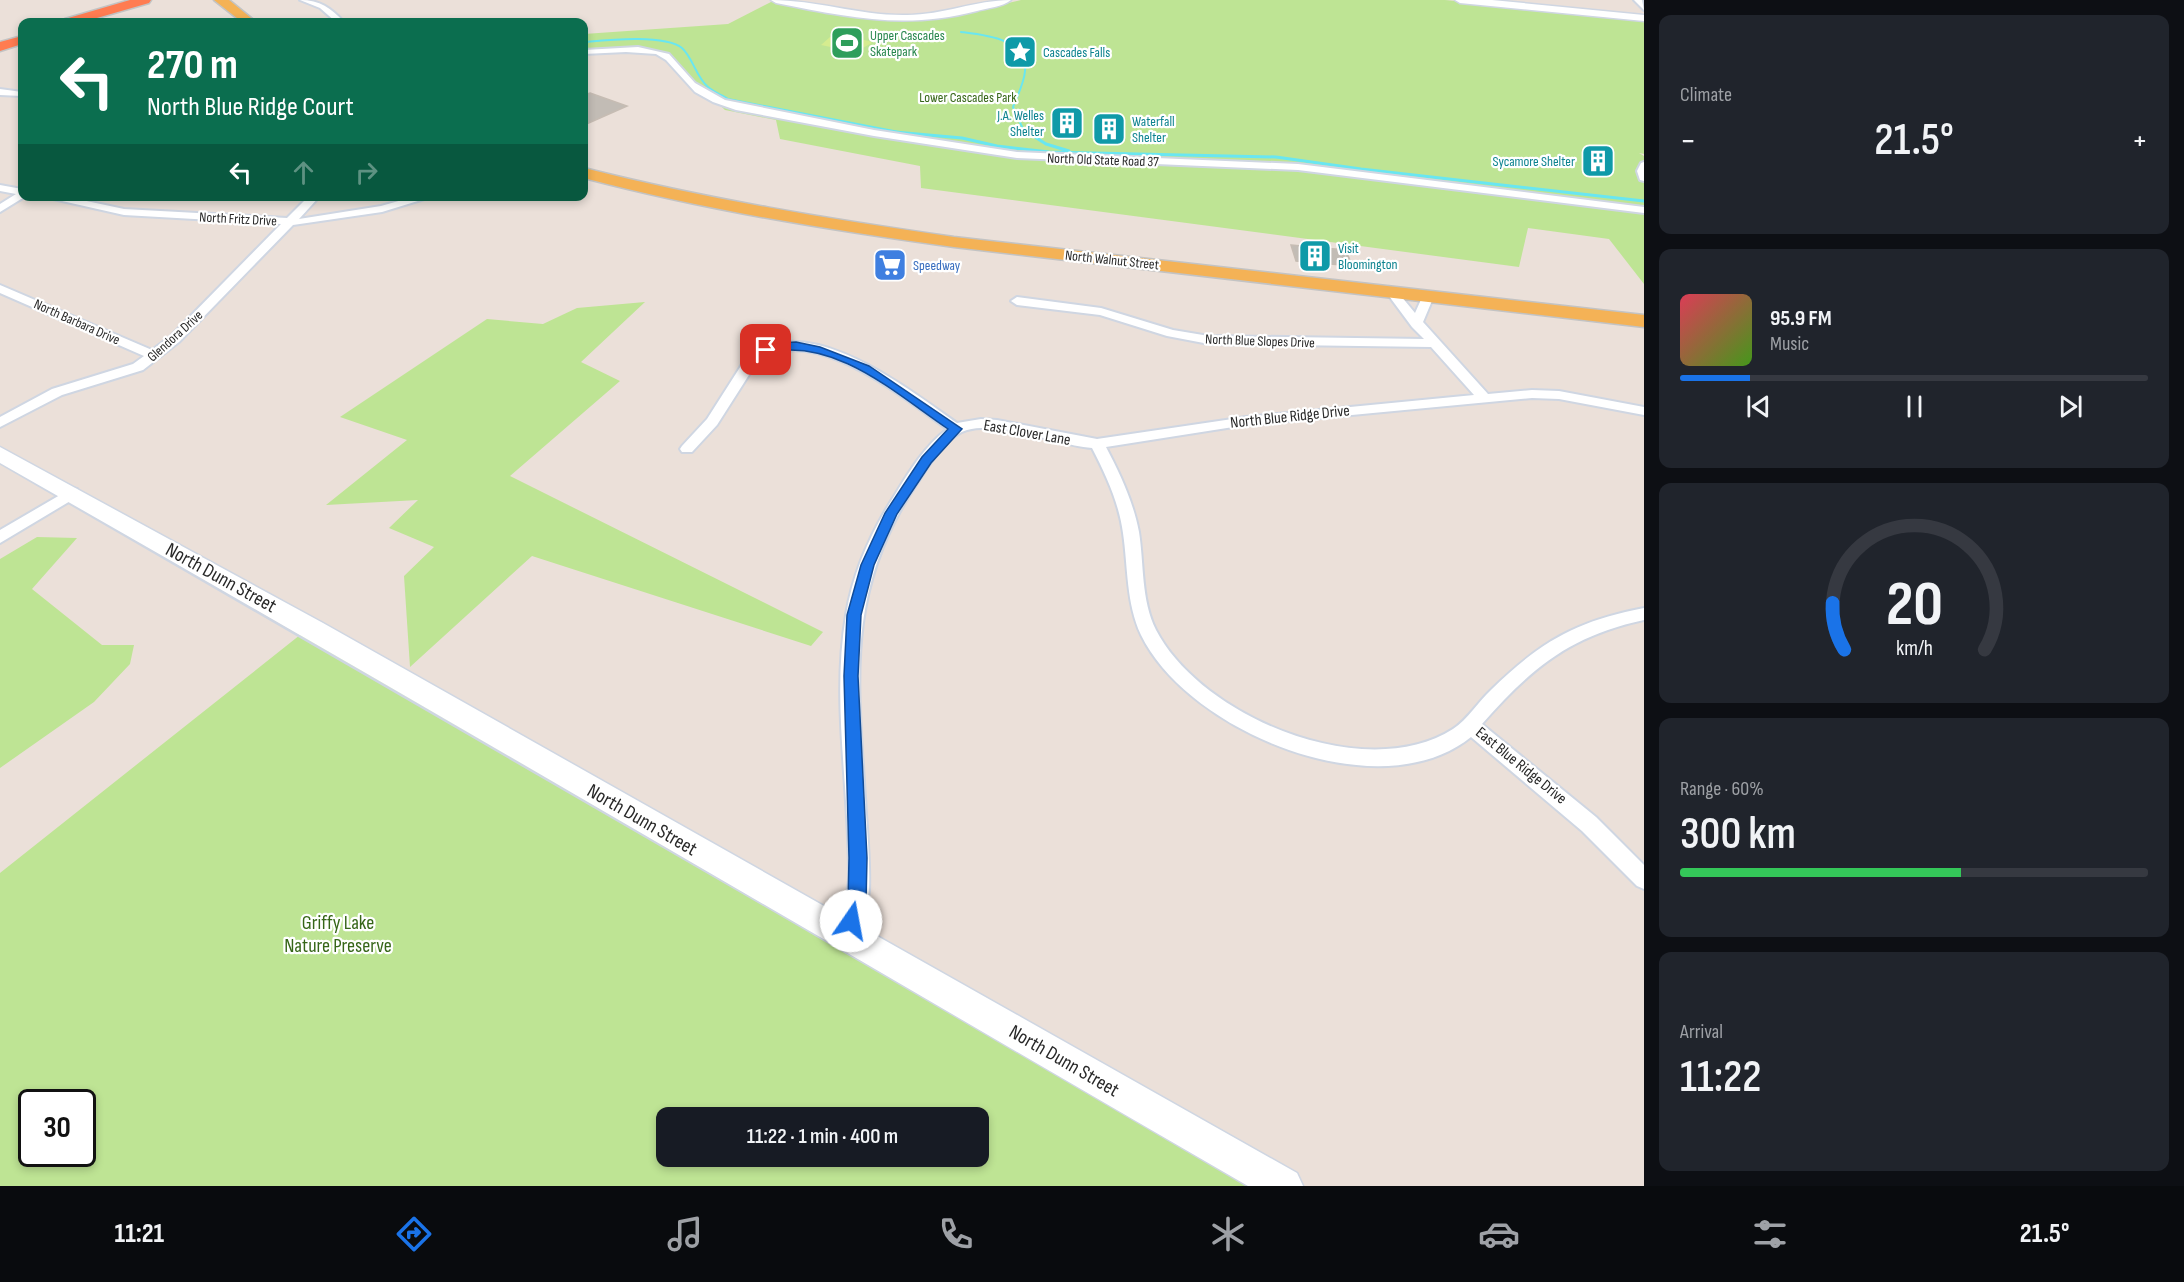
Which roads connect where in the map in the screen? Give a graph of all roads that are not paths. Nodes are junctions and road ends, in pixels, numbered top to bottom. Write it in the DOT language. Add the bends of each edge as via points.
graph roads {
  1 [pos="144,0"];
  2 [pos="161,0"];
  3 [pos="220,0"];
  4 [pos="304,0"];
  5 [pos="776,0"];
  6 [pos="1006,0"];
  7 [pos="1460,0"];
  8 [pos="1638,0"];
  9 [pos="207,4"];
  10 [pos="1644,8"];
  11 [pos="232,11"];
  12 [pos="83,18"];
  13 [pos="101,18"];
  14 [pos="243,18"];
  15 [pos="336,18"];
  16 [pos="1644,18"];
  17 [pos="18,41"];
  18 [pos="0,47"];
  19 [pos="588,52"];
  20 [pos="0,92"];
  21 [pos="18,94"];
  22 [pos="1644,165"];
  23 [pos="588,174"];
  24 [pos="1644,178"];
  25 [pos="0,188"];
  26 [pos="18,193"];
  27 [pos="18,197"];
  28 [pos="76,201"];
  29 [pos="310,201"];
  30 [pos="409,201"];
  31 [pos="0,209"];
  32 [pos="1644,210"];
  33 [pos="289,222"];
  34 [pos="0,288"];
  35 [pos="1392,292"];
  36 [pos="1428,296"];
  37 [pos="1017,301"];
  38 [pos="1644,321"];
  39 [pos="1416,324"];
  40 [pos="1436,343"];
  41 [pos="155,356"];
  42 [pos="1484,398"];
  43 [pos="1644,411"];
  44 [pos="0,423"];
  45 [pos="956,429"];
  46 [pos="1097,444"];
  47 [pos="687,449"];
  48 [pos="0,454"];
  49 [pos="72,493"];
  50 [pos="0,537"];
  51 [pos="1644,614"];
  52 [pos="1471,726"];
  53 [pos="1644,879"];
  54 [pos="844,936"];
  55 [pos="1284,1186"];
  1 -- 12 [label="highway"];
  2 -- 13 [label="highway"];
  3 -- 11 [label="main road" via="232,6"];
  4 -- 15 [label="street" via="323,6"];
  5 -- 6 [label="street" via="897,19 945,15"];
  7 -- 16 [label="street"];
  8 -- 10 [label="street"];
  9 -- 11 [label="main road"];
  11 -- 14 [label="main road"];
  17 -- 18 [label="highway"];
  19 -- 32 [label="street, North Old State Road 37" via="654,51 668,57 704,94 724,104 988,151 1057,159 1298,167"];
  20 -- 21 [label="street"];
  22 -- 24 [label="street"];
  23 -- 35 [label="main road, North Walnut Street" via="706,202 840,227"];
  25 -- 26 [label="street"];
  27 -- 31 [label="street"];
  28 -- 33 [label="street, North Fritz Drive" via="123,212"];
  29 -- 33 [label="street, Glendora Drive"];
  30 -- 33 [label="street, North Fritz Drive" via="361,213"];
  33 -- 41 [label="street, Glendora Drive"];
  34 -- 41 [label="street, North Barbara Drive"];
  35 -- 36 [label="main road, North Walnut Street"];
  35 -- 39 [label="street"];
  36 -- 38 [label="main road, North Walnut Street"];
  36 -- 39 [label="street"];
  37 -- 40 [label="street, North Blue Slopes Drive" via="1101,312 1209,340"];
  39 -- 40 [label="street"];
  40 -- 42 [label="street"];
  41 -- 44 [label="street, Glendora Drive" via="129,370 57,392"];
  42 -- 43 [label="street, North Blue Ridge Drive" via="1548,394"];
  42 -- 46 [label="street, North Blue Ridge Drive" via="1246,421"];
  45 -- 46 [label="street, East Clover Lane" via="988,424"];
  45 -- 47 [label="street" via="858,365 816,349 788,345 766,350 751,362 712,423"];
  45 -- 54 [label="street" via="926,460 891,513 868,565 854,615 851,676 857,902"];
  46 -- 52 [label="street, East Blue Ridge Drive" via="1126,510 1138,595 1150,634 1186,680 1222,710 1292,744 1374,758 1422,753"];
  48 -- 49 [label="street, North Dunn Street"];
  49 -- 50 [label="street"];
  49 -- 54 [label="street, North Dunn Street"];
  51 -- 52 [label="street" via="1593,626 1552,647 1495,698"];
  52 -- 53 [label="street, East Blue Ridge Drive" via="1589,824"];
  54 -- 55 [label="street, North Dunn Street"];
}
